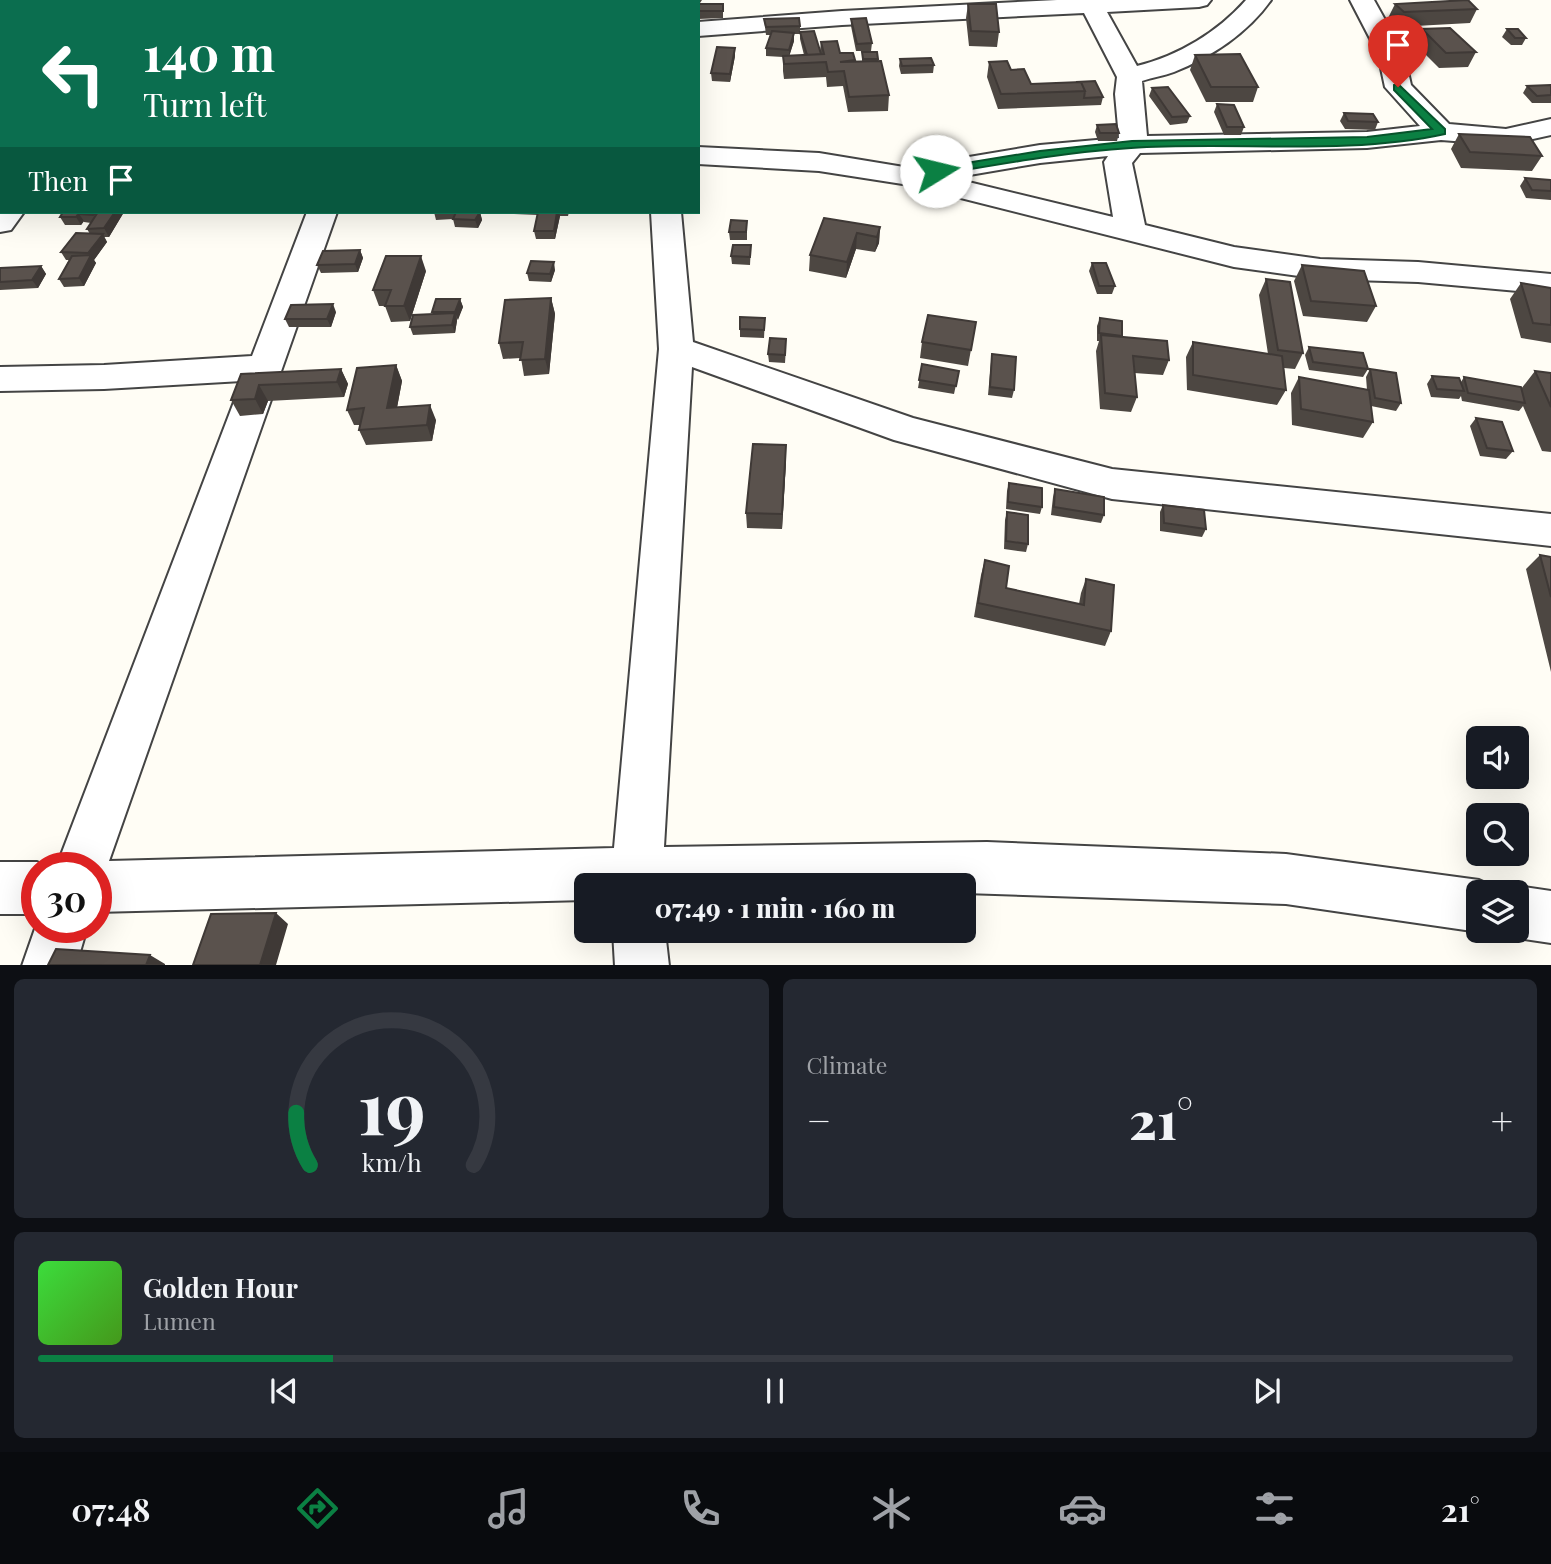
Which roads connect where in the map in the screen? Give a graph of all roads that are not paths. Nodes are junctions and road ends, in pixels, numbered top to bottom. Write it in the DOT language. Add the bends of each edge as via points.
graph roads {
  1 [pos="1199,0"];
  2 [pos="1259,0"];
  3 [pos="1362,0"];
  4 [pos="1090,2"];
  5 [pos="700,29"];
  6 [pos="1130,77"];
  7 [pos="1551,127"];
  8 [pos="1441,132"];
  9 [pos="1132,145"];
  10 [pos="700,155"];
  11 [pos="910,176"];
  12 [pos="321,214"];
  13 [pos="666,214"];
  14 [pos="1130,229"];
  15 [pos="1551,284"];
  16 [pos="676,349"];
  17 [pos="264,367"];
  18 [pos="0,379"];
  19 [pos="1551,530"];
  20 [pos="87,852"];
  21 [pos="635,873"];
  22 [pos="811,873"];
  23 [pos="574,880"];
  24 [pos="112,887"];
  25 [pos="0,888"];
  26 [pos="21,888"];
  27 [pos="1466,904"];
  28 [pos="1529,914"];
  29 [pos="1551,917"];
  30 [pos="56,943"];
  31 [pos="640,943"];
  32 [pos="49,965"];
  33 [pos="642,965"];
  1 -- 4 [label="street"];
  2 -- 6 [label="street" via="1244,19 1203,48"];
  3 -- 8 [label="street" via="1391,54 1398,87"];
  4 -- 5 [label="street"];
  4 -- 6 [label="street"];
  6 -- 9 [label="street" via="1126,91"];
  7 -- 8 [label="street" via="1506,136"];
  8 -- 9 [label="street" via="1367,140"];
  9 -- 11 [label="street" via="1040,154"];
  9 -- 14 [label="street" via="1118,162"];
  10 -- 11 [label="street" via="819,162"];
  11 -- 14 [label="street"];
  12 -- 17 [label="street"];
  13 -- 16 [label="street"];
  14 -- 15 [label="street" via="1234,257 1320,269"];
  16 -- 19 [label="street" via="907,430 1112,484"];
  16 -- 21 [label="street"];
  17 -- 18 [label="street"];
  17 -- 20 [label="street"];
  22 -- 27 [label="street" via="987,867 1286,879"];
  23 -- 24 [label="street"];
  25 -- 26 [label="street"];
  28 -- 29 [label="street"];
  30 -- 32 [label="street"];
  31 -- 33 [label="street"];
}
